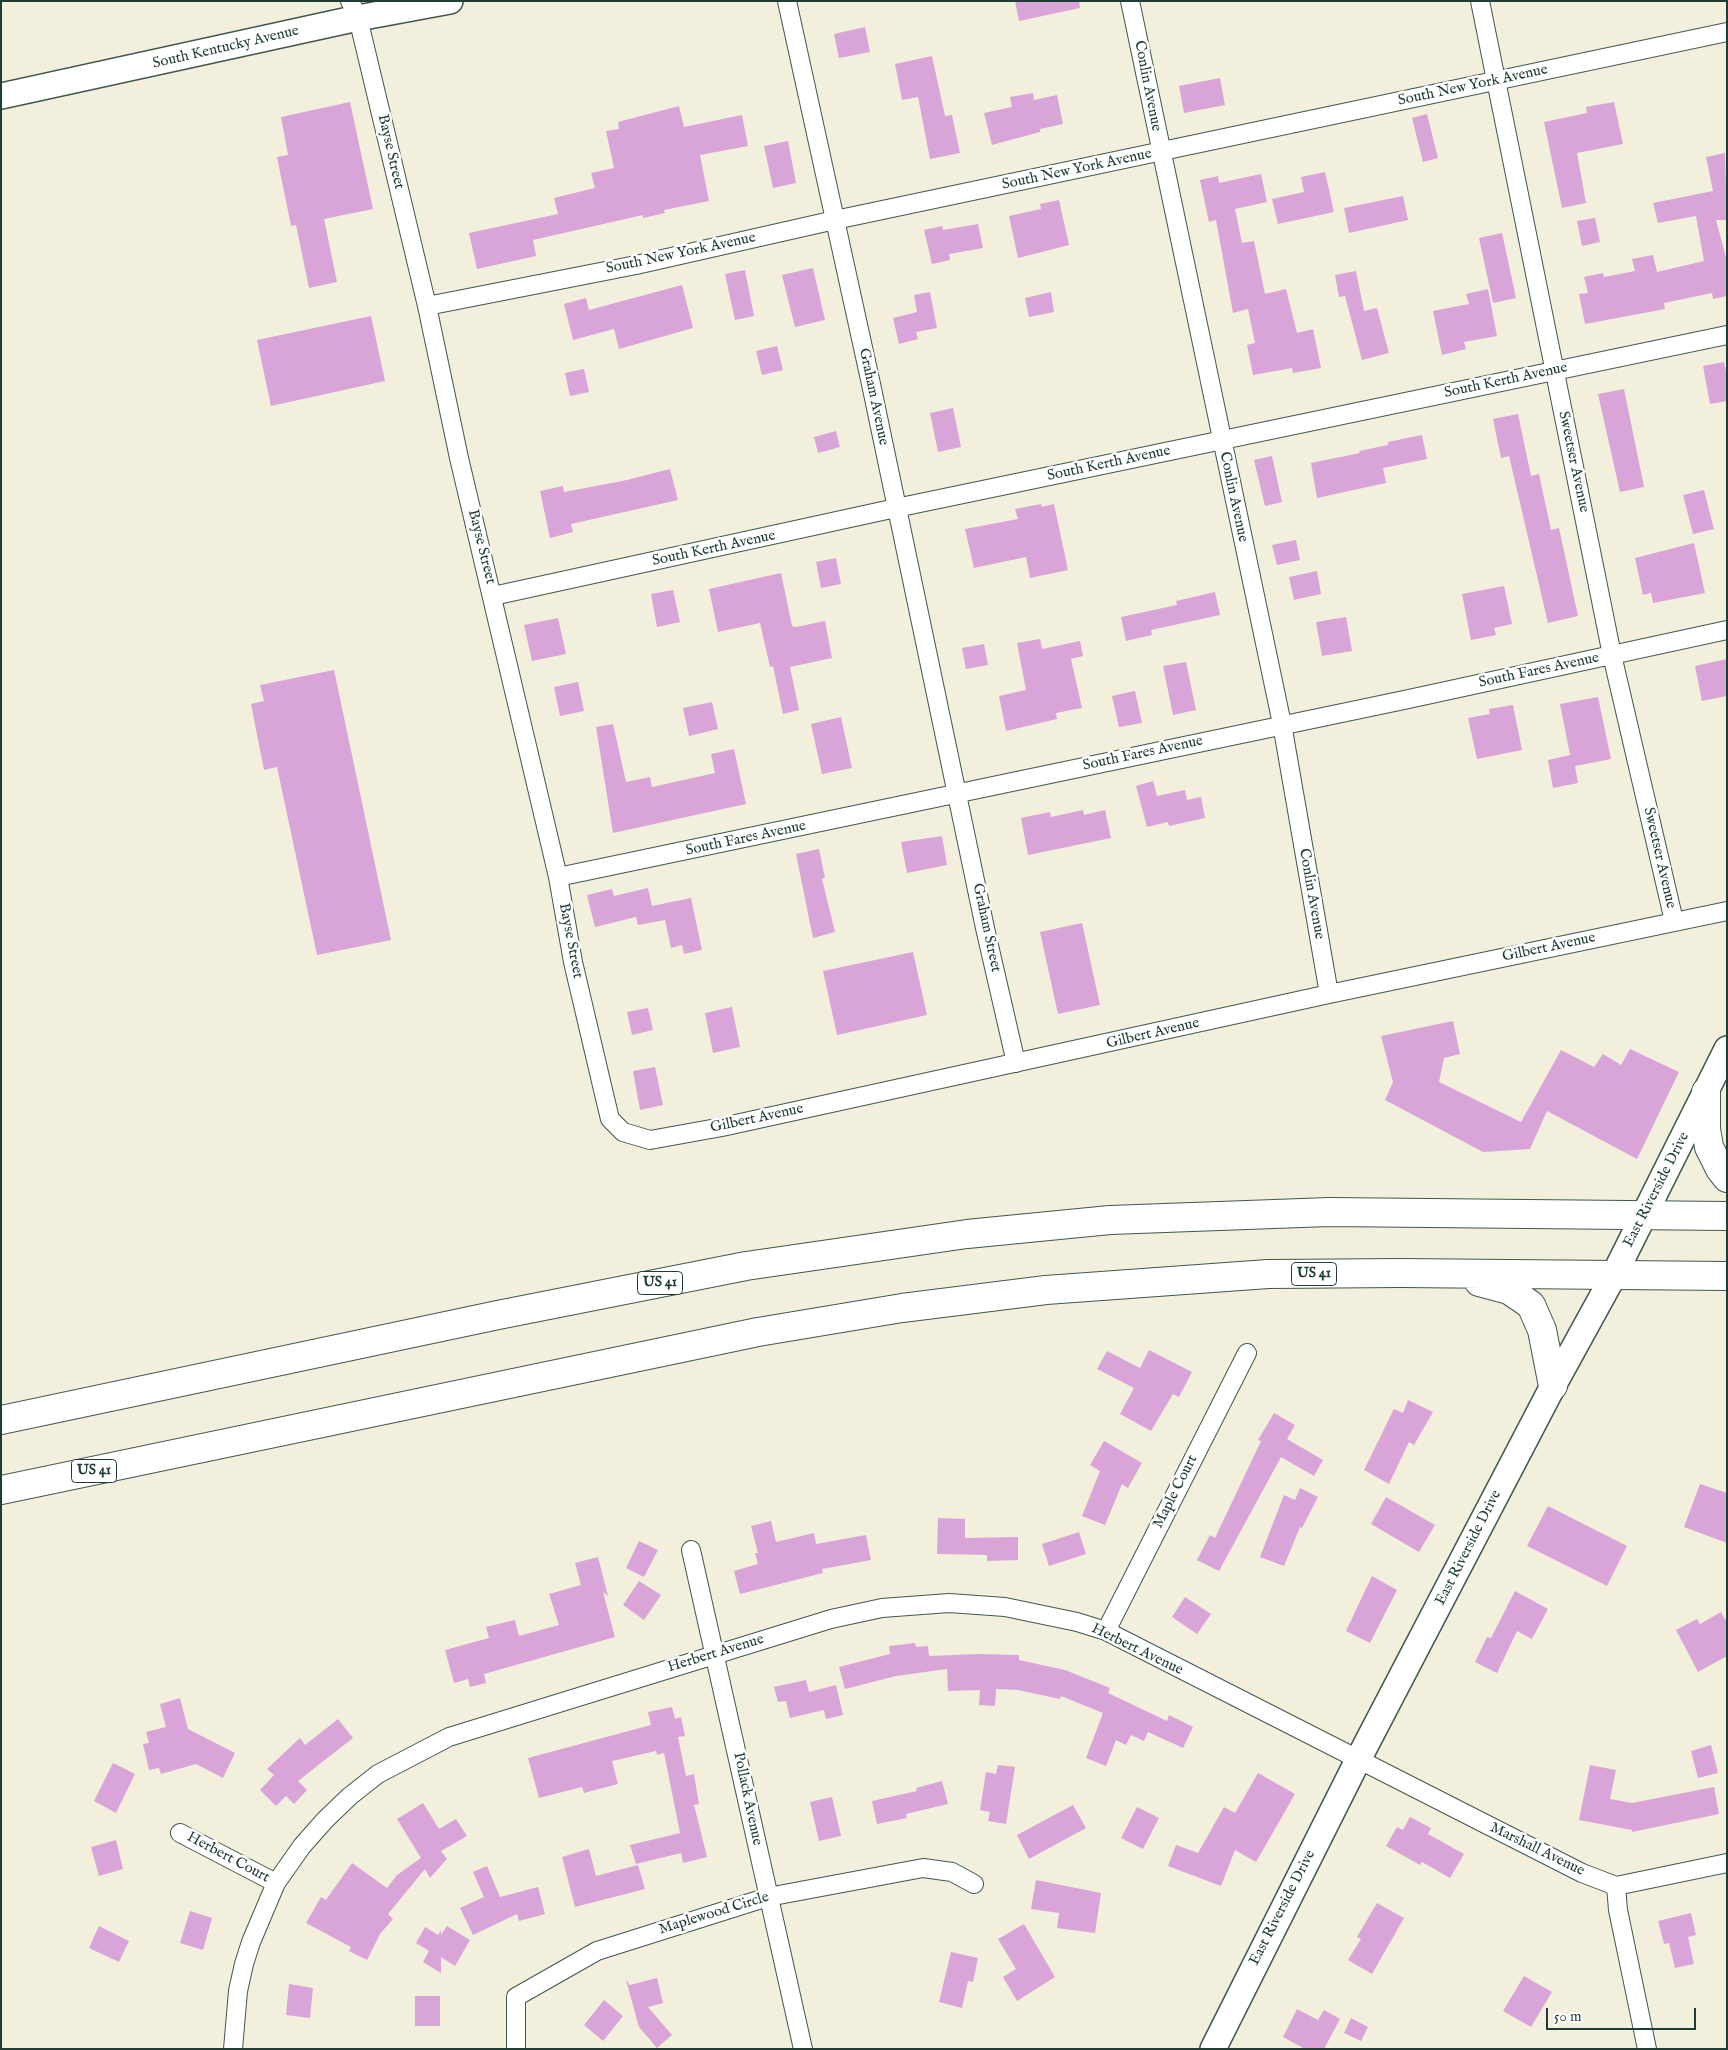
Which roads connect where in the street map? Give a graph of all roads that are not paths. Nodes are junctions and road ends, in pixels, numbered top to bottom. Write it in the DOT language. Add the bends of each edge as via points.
graph roads {
  1 [pos="450,1"];
  2 [pos="788,1"];
  3 [pos="1130,1"];
  4 [pos="1480,1"];
  5 [pos="354,10"];
  6 [pos="1727,32"];
  7 [pos="1494,82"];
  8 [pos="1,96"];
  9 [pos="1161,153"];
  10 [pos="835,220"];
  11 [pos="427,306"];
  12 [pos="1727,335"];
  13 [pos="1554,371"];
  14 [pos="1221,440"];
  15 [pos="896,508"];
  16 [pos="493,596"];
  17 [pos="1727,630"];
  18 [pos="1612,655"];
  19 [pos="1282,724"];
  20 [pos="958,792"];
  21 [pos="558,877"];
  22 [pos="1727,911"];
  23 [pos="1674,921"];
  24 [pos="1330,994"];
  25 [pos="1727,1049"];
  26 [pos="1016,1062"];
  27 [pos="1706,1092"];
  28 [pos="604,1094"];
  29 [pos="1727,1178"];
  30 [pos="1644,1215"];
  31 [pos="1727,1216"];
  32 [pos="1400,1273"];
  33 [pos="1614,1275"];
  34 [pos="1727,1276"];
  35 [pos="1247,1353"];
  36 [pos="1553,1386"];
  37 [pos="1,1420"];
  38 [pos="186,1451"];
  39 [pos="1,1490"];
  40 [pos="1,1501"];
  41 [pos="691,1550"];
  42 [pos="1106,1632"];
  43 [pos="714,1654"];
  44 [pos="1359,1758"];
  45 [pos="180,1833"];
  46 [pos="1727,1863"];
  47 [pos="276,1884"];
  48 [pos="974,1884"];
  49 [pos="1616,1886"];
  50 [pos="768,1897"];
  51 [pos="233,2049"];
  52 [pos="516,2049"];
  53 [pos="803,2049"];
  54 [pos="1213,2049"];
  55 [pos="1647,2049"];
  1 -- 5 [label="street, South Kentucky Avenue"];
  2 -- 10 [label="street, Graham Avenue"];
  3 -- 9 [label="street, Conlin Avenue"];
  4 -- 7 [label="street, Sweetser Avenue"];
  5 -- 8 [label="street, South Kentucky Avenue"];
  5 -- 11 [label="street, Bayse Street"];
  6 -- 7 [label="street, South New York Avenue"];
  7 -- 9 [label="street, South New York Avenue"];
  7 -- 13 [label="street, Sweetser Avenue"];
  9 -- 10 [label="street, South New York Avenue"];
  9 -- 14 [label="street, Conlin Avenue"];
  10 -- 11 [label="street, South New York Avenue"];
  10 -- 15 [label="street, Graham Avenue"];
  11 -- 16 [label="street, Bayse Street" via="459,458"];
  12 -- 13 [label="street, South Kerth Avenue"];
  13 -- 14 [label="street, South Kerth Avenue"];
  13 -- 18 [label="street, Sweetser Avenue"];
  14 -- 15 [label="street, South Kerth Avenue"];
  14 -- 19 [label="street, Conlin Avenue"];
  15 -- 16 [label="street, South Kerth Avenue"];
  15 -- 20 [label="street, Graham Avenue"];
  16 -- 21 [label="street, Bayse Street"];
  17 -- 18 [label="street, South Fares Avenue"];
  18 -- 19 [label="street, South Fares Avenue"];
  18 -- 23 [label="street, Sweetser Avenue"];
  19 -- 20 [label="street, South Fares Avenue"];
  19 -- 24 [label="street, Conlin Avenue"];
  20 -- 21 [label="street, South Fares Avenue" via="749,839"];
  20 -- 26 [label="street, Graham Street"];
  21 -- 28 [label="street, Bayse Street" via="573,962"];
  22 -- 23 [label="street, Gilbert Avenue"];
  23 -- 24 [label="street, Gilbert Avenue"];
  24 -- 26 [label="street, Gilbert Avenue"];
  25 -- 27 [label="street, East Riverside Drive"];
  26 -- 28 [label="street, Gilbert Avenue" via="722,1128 650,1140 623,1132 610,1119"];
  27 -- 29 [label="highway" via="1709,1147"];
  27 -- 30 [label="street, East Riverside Drive"];
  30 -- 31 [label="highway, US 41"];
  30 -- 33 [label="street, East Riverside Drive"];
  30 -- 37 [label="highway, US 41" via="1328,1212 1181,1216 897,1242 746,1266 498,1315"];
  32 -- 33 [label="highway, US 41"];
  32 -- 36 [label="highway" via="1490,1284 1523,1298 1531,1306 1542,1330"];
  32 -- 38 [label="highway, US 41" via="1268,1274 1148,1281 902,1308 758,1332"];
  33 -- 34 [label="highway, US 41"];
  33 -- 36 [label="street, East Riverside Drive"];
  35 -- 42 [label="street, Maple Court"];
  36 -- 44 [label="street, East Riverside Drive"];
  38 -- 39 [label="highway, US 41"];
  38 -- 40 [label="highway"];
  41 -- 43 [label="street, Pollack Avenue"];
  42 -- 43 [label="street, Herbert Avenue" via="1077,1622 1005,1607 949,1603 882,1608 831,1619"];
  42 -- 44 [label="street, Herbert Avenue"];
  43 -- 47 [label="street, Herbert Avenue" via="449,1737 405,1759 378,1774 325,1820"];
  43 -- 50 [label="street, Pollack Avenue"];
  44 -- 49 [label="street, Marshall Avenue" via="1582,1873"];
  44 -- 54 [label="street, East Riverside Drive"];
  45 -- 47 [label="street, Herbert Court"];
  46 -- 49 [label="street"];
  47 -- 51 [label="street, Herbert Avenue" via="250,1942 244,1964"];
  48 -- 50 [label="street, Maplewood Circle" via="952,1872 923,1868"];
  49 -- 55 [label="street" via="1618,1910"];
  50 -- 52 [label="street, Maplewood Circle" via="597,1951 516,1997"];
  50 -- 53 [label="street, Pollack Avenue"];
}
